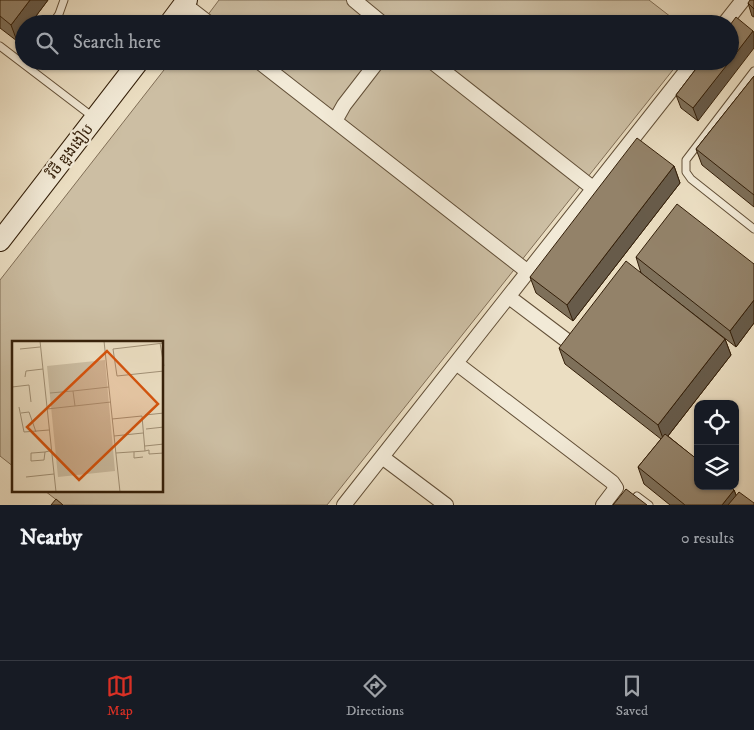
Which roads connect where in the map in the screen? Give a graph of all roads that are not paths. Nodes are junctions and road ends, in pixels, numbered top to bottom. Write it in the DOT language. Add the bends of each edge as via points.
graph roads {
  1 [pos="64,0"];
  2 [pos="354,0"];
  3 [pos="743,0"];
  4 [pos="186,2"];
  5 [pos="58,15"];
  6 [pos="176,15"];
  7 [pos="200,15"];
  8 [pos="372,15"];
  9 [pos="731,15"];
  10 [pos="0,46"];
  11 [pos="15,56"];
  12 [pos="34,70"];
  13 [pos="132,70"];
  14 [pos="269,70"];
  15 [pos="371,70"];
  16 [pos="442,70"];
  17 [pos="687,70"];
  18 [pos="754,71"];
  19 [pos="95,118"];
  20 [pos="334,121"];
  21 [pos="594,189"];
  22 [pos="754,229"];
  23 [pos="3,232"];
  24 [pos="528,272"];
  25 [pos="509,297"];
  26 [pos="566,340"];
  27 [pos="456,363"];
  28 [pos="382,457"];
  29 [pos="637,496"];
  30 [pos="344,505"];
  31 [pos="446,505"];
  32 [pos="603,505"];
  33 [pos="649,505"];
  1 -- 5 [label="lane"];
  2 -- 8 [label="street"];
  3 -- 9 [label="street"];
  4 -- 6 [label="street"];
  4 -- 7 [label="street"];
  10 -- 11 [label="lane"];
  12 -- 19 [label="lane"];
  13 -- 19 [label="street, វិថី ឌួងងៀប"];
  14 -- 20 [label="street"];
  15 -- 20 [label="street"];
  16 -- 21 [label="street"];
  17 -- 21 [label="street"];
  18 -- 22 [label="lane" via="686,160 685,167 691,179"];
  19 -- 23 [label="street, វិថី ឌួងងៀប"];
  20 -- 24 [label="street"];
  21 -- 24 [label="street"];
  24 -- 25 [label="street"];
  25 -- 26 [label="street"];
  25 -- 27 [label="street"];
  27 -- 28 [label="street"];
  27 -- 32 [label="street" via="612,482 616,488"];
  28 -- 30 [label="street"];
  28 -- 31 [label="street"];
  29 -- 33 [label="lane"];
}
